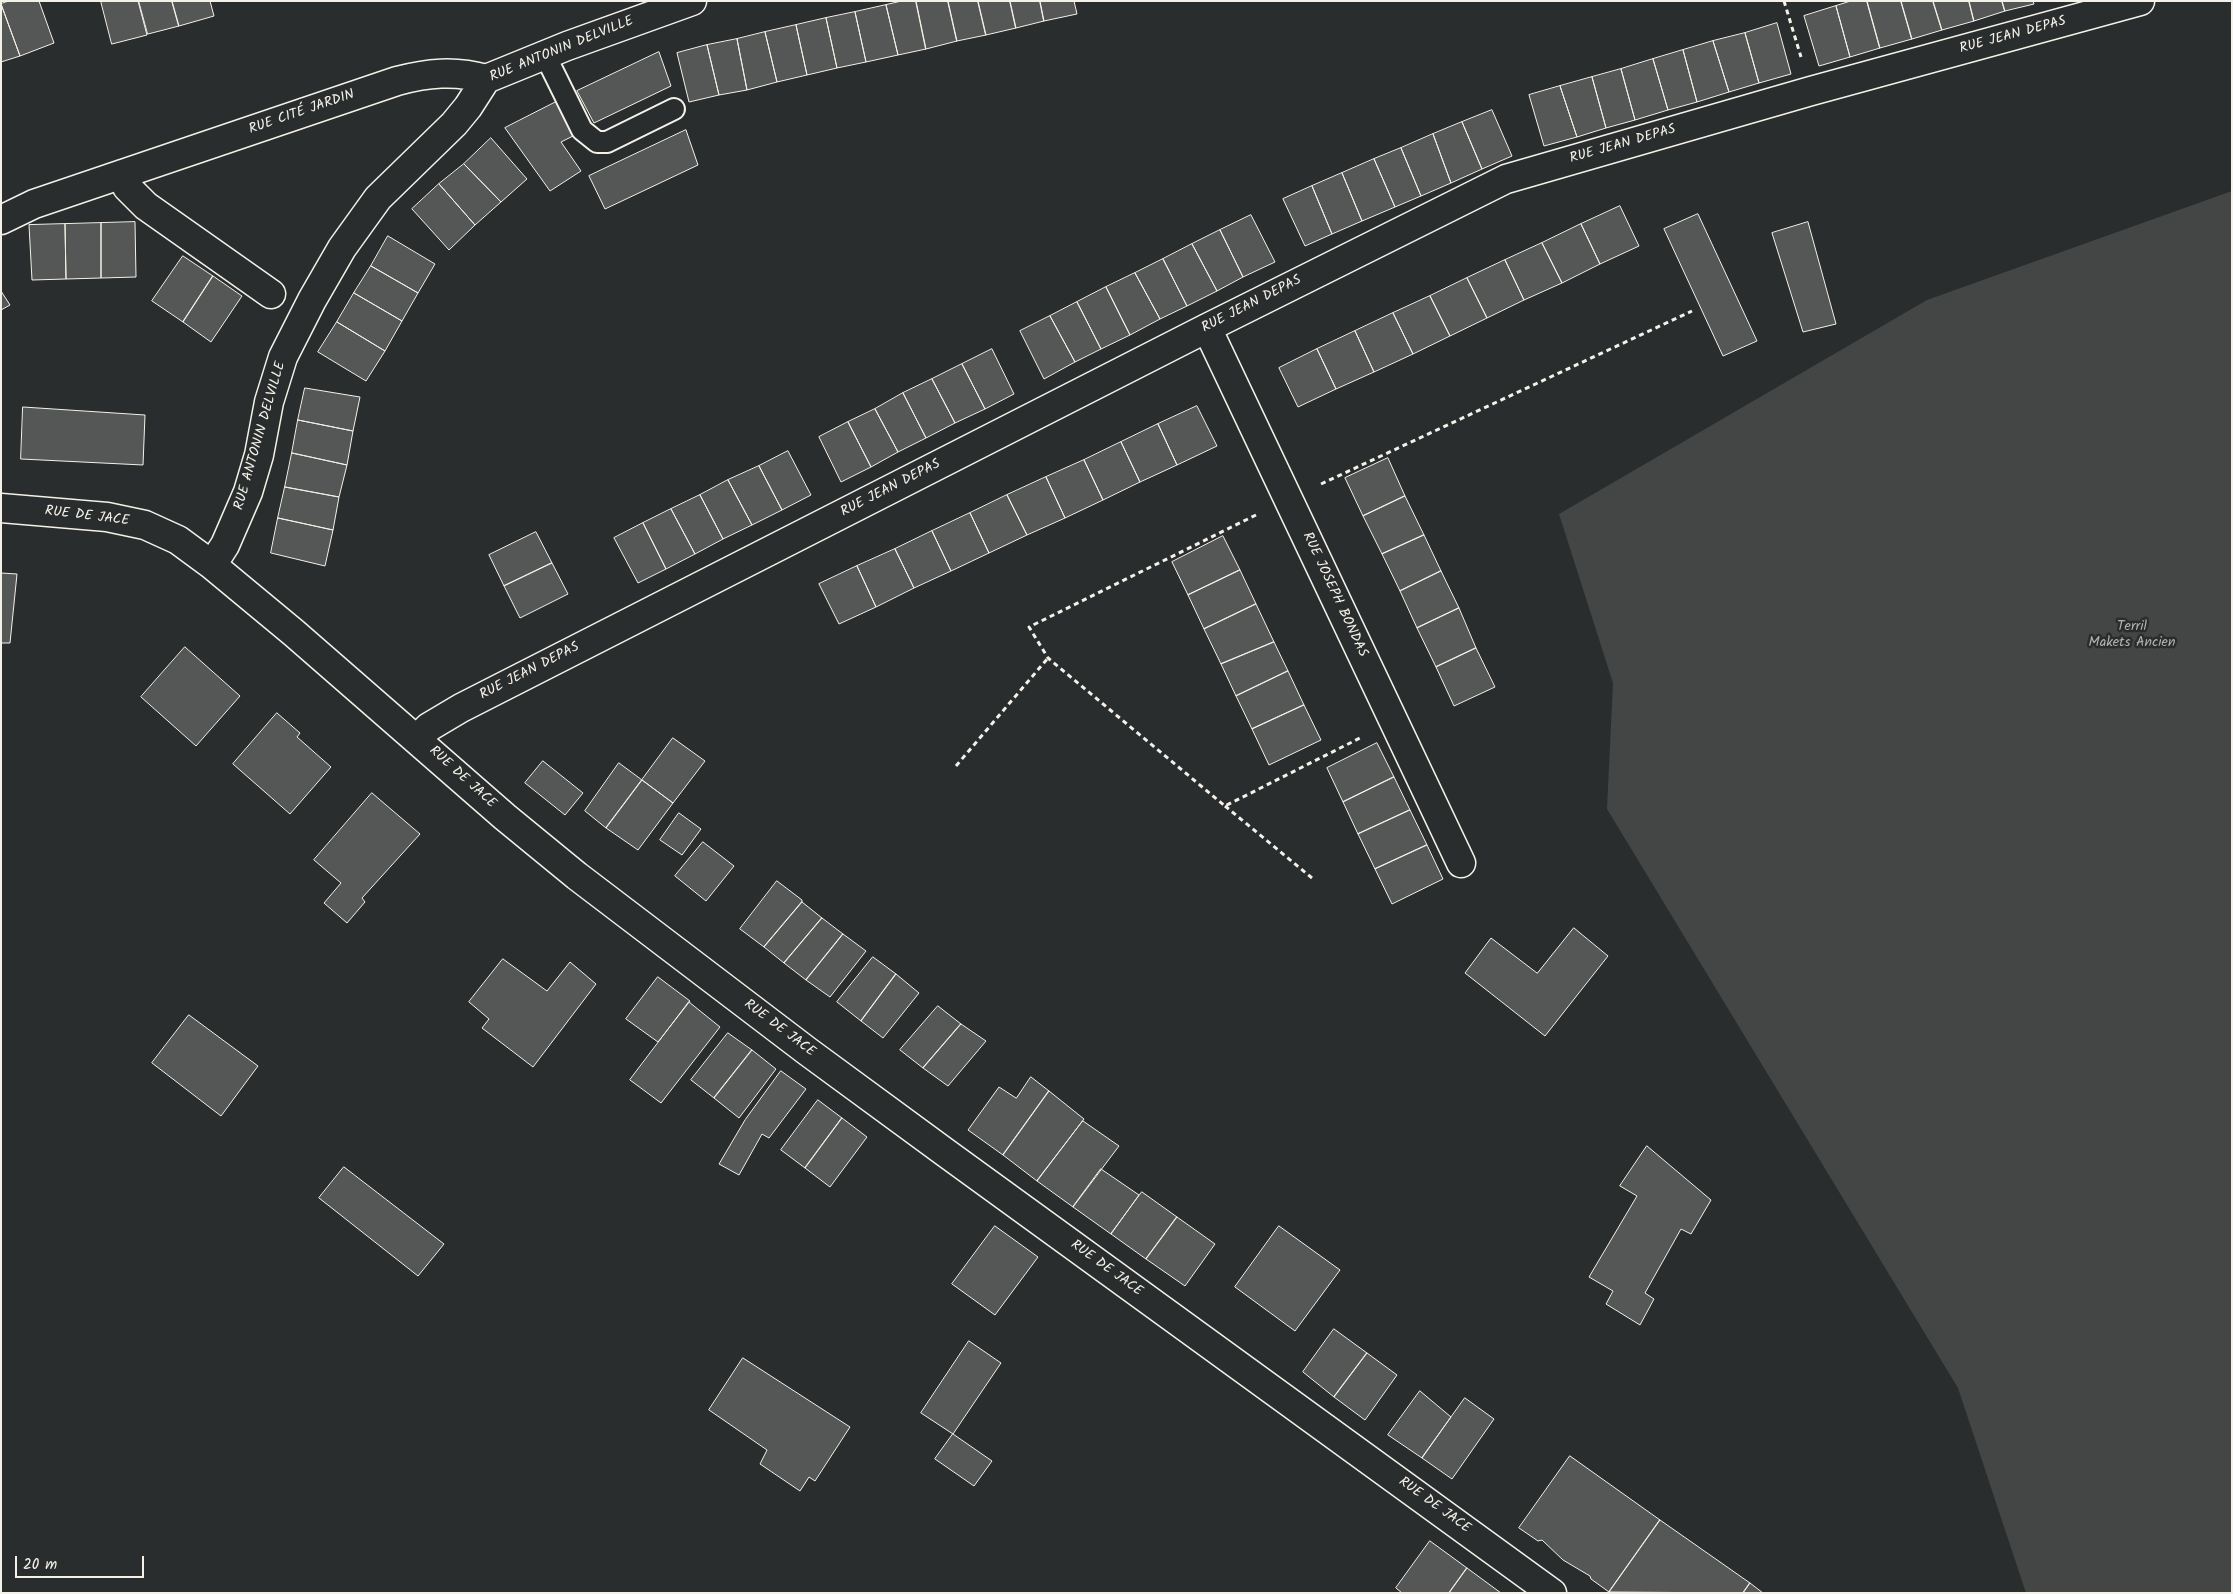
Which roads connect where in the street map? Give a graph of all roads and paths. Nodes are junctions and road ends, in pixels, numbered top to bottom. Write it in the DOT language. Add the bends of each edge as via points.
graph roads {
  1 [pos="692,1"];
  2 [pos="1784,1"];
  3 [pos="2140,1"];
  4 [pos="545,55"];
  5 [pos="486,79"];
  6 [pos="1811,91"];
  7 [pos="674,109"];
  8 [pos="122,174"];
  9 [pos="1,220"];
  10 [pos="271,294"];
  11 [pos="1207,328"];
  12 [pos="1,508"];
  13 [pos="212,565"];
  14 [pos="1048,658"];
  15 [pos="417,739"];
  16 [pos="956,766"];
  17 [pos="1225,806"];
  18 [pos="1461,863"];
  19 [pos="1312,878"];
  20 [pos="1552,1593"];
  1 -- 4 [label="street, RUE ANTONIN DELVILLE"];
  2 -- 6 [label="path"];
  3 -- 6 [label="street, RUE JEAN DEPAS"];
  4 -- 5 [label="street, RUE ANTONIN DELVILLE"];
  4 -- 7 [label="lane" via="582,130 597,142 607,142"];
  5 -- 8 [label="street, RUE CITÉ JARDIN" via="465,73 406,79"];
  5 -- 13 [label="street, RUE ANTONIN DELVILLE" via="454,124 378,198 342,248 312,300 283,357 259,455 237,521"];
  6 -- 11 [label="street, RUE JEAN DEPAS" via="1506,179"];
  8 -- 9 [label="street, RUE CITÉ JARDIN" via="34,204"];
  8 -- 10 [label="street" via="127,187 146,206"];
  11 -- 15 [label="street, RUE JEAN DEPAS" via="461,708 429,727"];
  11 -- 18 [label="street, RUE JOSEPH BONDAS"];
  12 -- 13 [label="street, RUE DE JACE" via="145,525 178,540"];
  13 -- 15 [label="street, RUE DE JACE"];
  14 -- 16 [label="path"];
  15 -- 20 [label="street, RUE DE JACE" via="577,876 807,1051"];
  17 -- 19 [label="path"];
}
